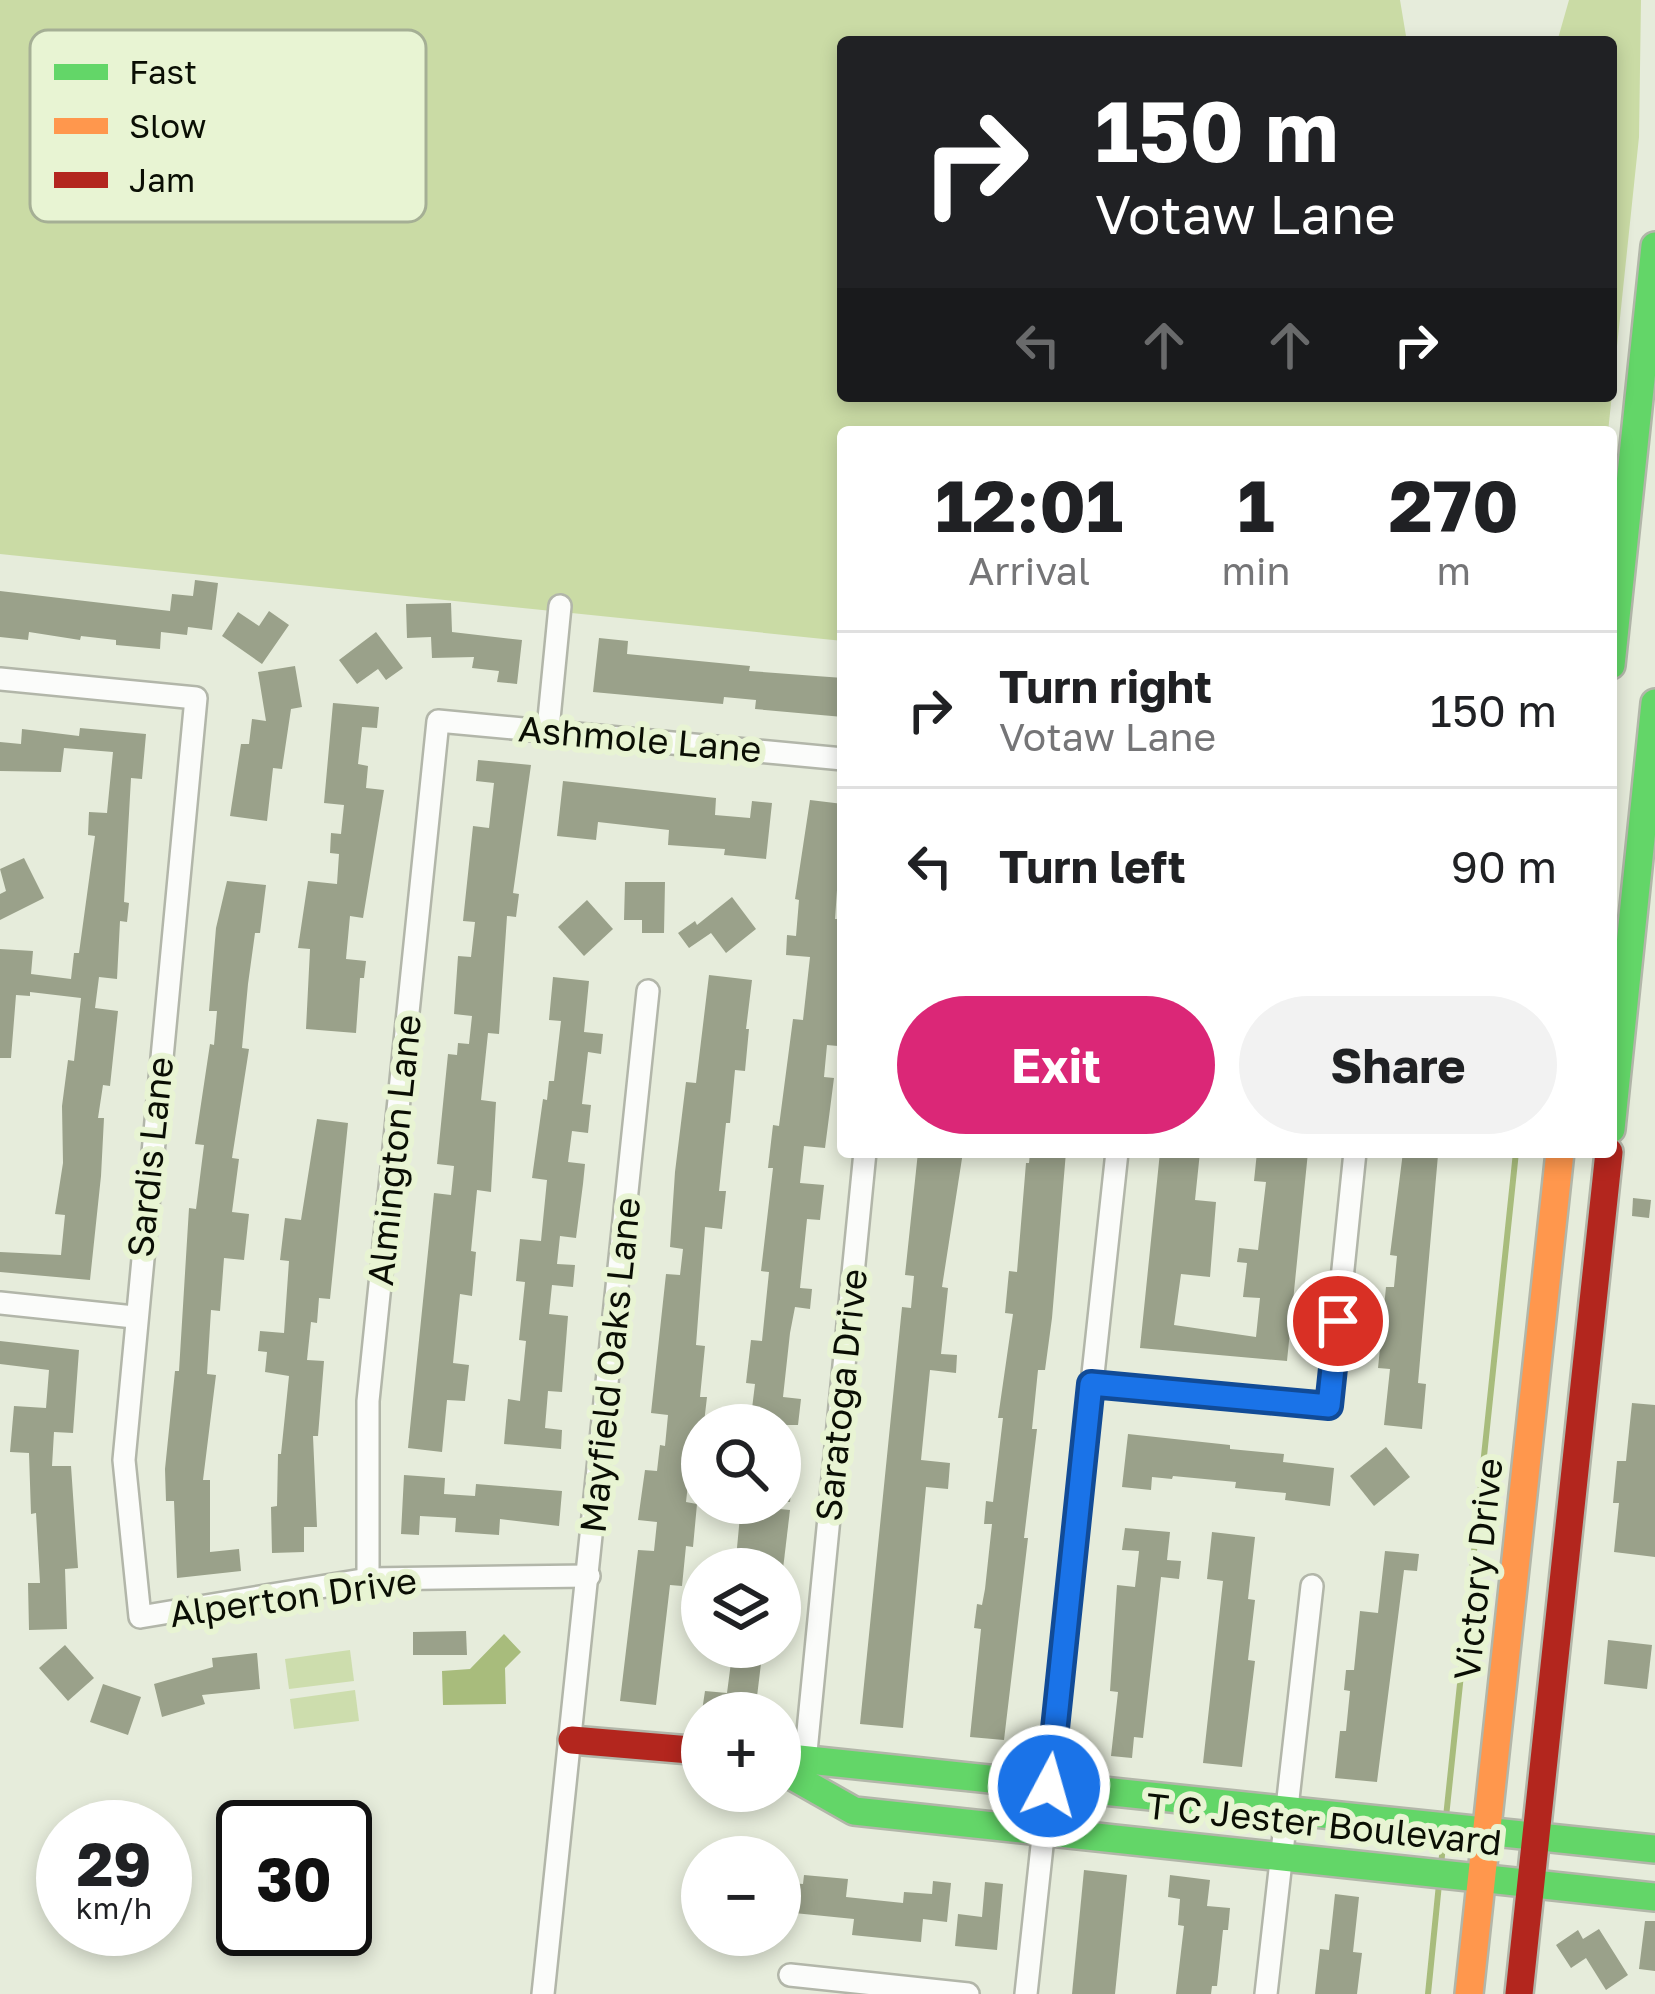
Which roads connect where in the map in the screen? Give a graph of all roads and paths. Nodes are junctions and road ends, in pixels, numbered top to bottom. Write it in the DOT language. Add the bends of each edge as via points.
graph roads {
  1 [pos="1655,246"];
  2 [pos="1651,337"];
  3 [pos="560,606"];
  4 [pos="1617,616"];
  5 [pos="0,679"];
  6 [pos="1655,704"];
  7 [pos="438,721"];
  8 [pos="548,729"];
  9 [pos="837,758"];
  10 [pos="1617,841"];
  11 [pos="1641,844"];
  12 [pos="648,991"];
  13 [pos="1617,1072"];
  14 [pos="865,1158"];
  15 [pos="1116,1158"];
  16 [pos="1354,1158"];
  17 [pos="1559,1158"];
  18 [pos="1608,1158"];
  19 [pos="0,1303"];
  20 [pos="134,1317"];
  21 [pos="1540,1340"];
  22 [pos="1588,1344"];
  23 [pos="1091,1384"];
  24 [pos="589,1576"];
  25 [pos="368,1579"];
  26 [pos="1312,1586"];
  27 [pos="140,1617"];
  28 [pos="801,1692"];
  29 [pos="572,1740"];
  30 [pos="681,1749"];
  31 [pos="801,1767"];
  32 [pos="801,1772"];
  33 [pos="1049,1786"];
  34 [pos="1284,1813"];
  35 [pos="1045,1829"];
  36 [pos="1474,1830"];
  37 [pos="1536,1836"];
  38 [pos="1655,1849"];
  39 [pos="1280,1855"];
  40 [pos="1470,1876"];
  41 [pos="1531,1885"];
  42 [pos="1655,1897"];
  43 [pos="790,1975"];
  44 [pos="543,1994"];
  45 [pos="968,1994"];
  46 [pos="1026,1994"];
  47 [pos="1266,1994"];
  48 [pos="1469,1994"];
  49 [pos="1519,1994"];
  1 -- 2 [label="main road"];
  2 -- 4 [label="main road"];
  3 -- 8 [label="street"];
  5 -- 20 [label="street, Sardis Lane" via="196,698"];
  6 -- 11 [label="main road"];
  7 -- 8 [label="street, Ashmole Lane"];
  7 -- 25 [label="street, Almington Lane" via="368,1401"];
  8 -- 9 [label="street, Ashmole Lane"];
  10 -- 11 [label="main road"];
  11 -- 13 [label="main road"];
  12 -- 24 [label="street, Mayfield Oaks Lane"];
  14 -- 28 [label="street, Saratoga Drive"];
  15 -- 23 [label="street"];
  16 -- 23 [label="street" via="1329,1406"];
  17 -- 21 [label="main road, Victory Drive"];
  18 -- 22 [label="main road"];
  19 -- 20 [label="street"];
  20 -- 27 [label="street, Sardis Lane" via="124,1460"];
  21 -- 22 [label="main road"];
  21 -- 36 [label="main road, Victory Drive"];
  22 -- 37 [label="main road"];
  23 -- 33 [label="street"];
  24 -- 25 [label="street, Alperton Drive"];
  24 -- 29 [label="street, Mayfield Oaks Lane"];
  25 -- 27 [label="street, Alperton Drive"];
  26 -- 34 [label="street"];
  29 -- 30 [label="main road"];
  29 -- 44 [label="street, Mayfield Oaks Lane"];
  31 -- 33 [label="main road, T C Jester Boulevard"];
  32 -- 35 [label="main road, T C Jester Boulevard" via="854,1810"];
  33 -- 34 [label="main road, T C Jester Boulevard"];
  33 -- 35 [label="street"];
  34 -- 36 [label="main road, T C Jester Boulevard"];
  34 -- 39 [label="street"];
  35 -- 39 [label="main road, T C Jester Boulevard"];
  35 -- 46 [label="street"];
  36 -- 37 [label="main road, T C Jester Boulevard"];
  36 -- 40 [label="main road, Victory Drive"];
  37 -- 38 [label="main road, T C Jester Boulevard"];
  37 -- 41 [label="main road"];
  39 -- 40 [label="main road, T C Jester Boulevard"];
  39 -- 47 [label="street"];
  40 -- 41 [label="main road, T C Jester Boulevard"];
  40 -- 48 [label="main road, Victory Drive"];
  41 -- 42 [label="main road, T C Jester Boulevard"];
  41 -- 49 [label="main road"];
  43 -- 45 [label="street"];
}
